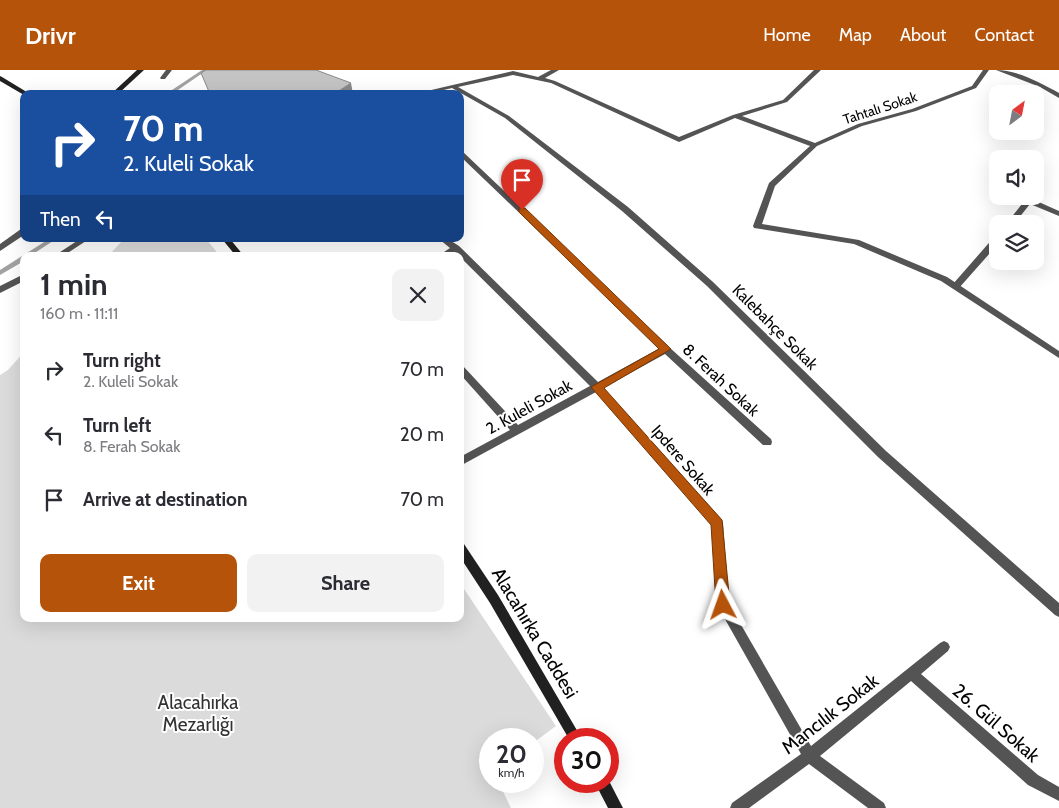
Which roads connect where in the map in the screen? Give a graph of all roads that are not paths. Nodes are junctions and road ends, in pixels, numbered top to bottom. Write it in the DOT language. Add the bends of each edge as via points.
graph roads {
  1 [pos="141,70"];
  2 [pos="169,70"];
  3 [pos="556,70"];
  4 [pos="818,70"];
  5 [pos="986,70"];
  6 [pos="999,70"];
  7 [pos="488,74"];
  8 [pos="0,78"];
  9 [pos="163,78"];
  10 [pos="539,78"];
  11 [pos="452,86"];
  12 [pos="20,90"];
  13 [pos="118,90"];
  14 [pos="434,90"];
  15 [pos="459,90"];
  16 [pos="464,93"];
  17 [pos="1059,96"];
  18 [pos="735,116"];
  19 [pos="815,145"];
  20 [pos="464,156"];
  21 [pos="1059,214"];
  22 [pos="1017,215"];
  23 [pos="20,234"];
  24 [pos="80,242"];
  25 [pos="228,242"];
  26 [pos="447,242"];
  27 [pos="0,248"];
  28 [pos="456,248"];
  29 [pos="989,248"];
  30 [pos="64,252"];
  31 [pos="237,252"];
  32 [pos="449,252"];
  33 [pos="460,252"];
  34 [pos="464,256"];
  35 [pos="20,279"];
  36 [pos="956,286"];
  37 [pos="0,290"];
  38 [pos="666,349"];
  39 [pos="1059,355"];
  40 [pos="464,372"];
  41 [pos="597,387"];
  42 [pos="517,431"];
  43 [pos="767,442"];
  44 [pos="464,460"];
  45 [pos="464,552"];
  46 [pos="1059,611"];
  47 [pos="944,647"];
  48 [pos="912,674"];
  49 [pos="570,728"];
  50 [pos="809,756"];
  51 [pos="608,793"];
  52 [pos="1059,794"];
  53 [pos="616,808"];
  54 [pos="738,808"];
  55 [pos="879,808"];
  1 -- 13 [label="main road"];
  2 -- 9 [label="street"];
  3 -- 10 [label="street"];
  4 -- 18 [label="street" via="785,101"];
  5 -- 19 [label="street, Tahtalı Sokak" via="974,88 860,125"];
  6 -- 17 [label="street"];
  7 -- 10 [label="street" via="513,73"];
  7 -- 11 [label="street"];
  8 -- 12 [label="main road"];
  10 -- 18 [label="street" via="679,140"];
  11 -- 14 [label="street"];
  11 -- 15 [label="street, Kalebahçe Sokak"];
  16 -- 46 [label="street, Kalebahçe Sokak" via="507,117 625,209 710,284 882,454"];
  18 -- 19 [label="street"];
  19 -- 36 [label="street, Tahtalı Sokak" via="772,185 756,226 856,242"];
  20 -- 38 [label="street, 8. Ferah Sokak"];
  21 -- 22 [label="street" via="1029,201"];
  23 -- 27 [label="street"];
  24 -- 30 [label="street"];
  25 -- 31 [label="main road"];
  26 -- 28 [label="street, Ipdere Sokak"];
  28 -- 32 [label="street"];
  28 -- 33 [label="street, Ipdere Sokak"];
  29 -- 36 [label="street"];
  34 -- 41 [label="street, Ipdere Sokak"];
  35 -- 37 [label="street"];
  36 -- 39 [label="street"];
  38 -- 41 [label="street, 2. Kuleli Sokak"];
  38 -- 43 [label="street, 8. Ferah Sokak"];
  40 -- 42 [label="street"];
  41 -- 42 [label="street, 2. Kuleli Sokak"];
  41 -- 50 [label="street, Ipdere Sokak" via="718,524 723,605"];
  42 -- 44 [label="street, 2. Kuleli Sokak"];
  45 -- 49 [label="main road, Alacahırka Caddesi"];
  47 -- 48 [label="street, Mancılık Sokak"];
  48 -- 50 [label="street, Mancılık Sokak"];
  48 -- 52 [label="street, 26. Gül Sokak" via="1033,780"];
  50 -- 54 [label="street, Mancılık Sokak"];
  50 -- 55 [label="street"];
  51 -- 53 [label="main road"];
}
